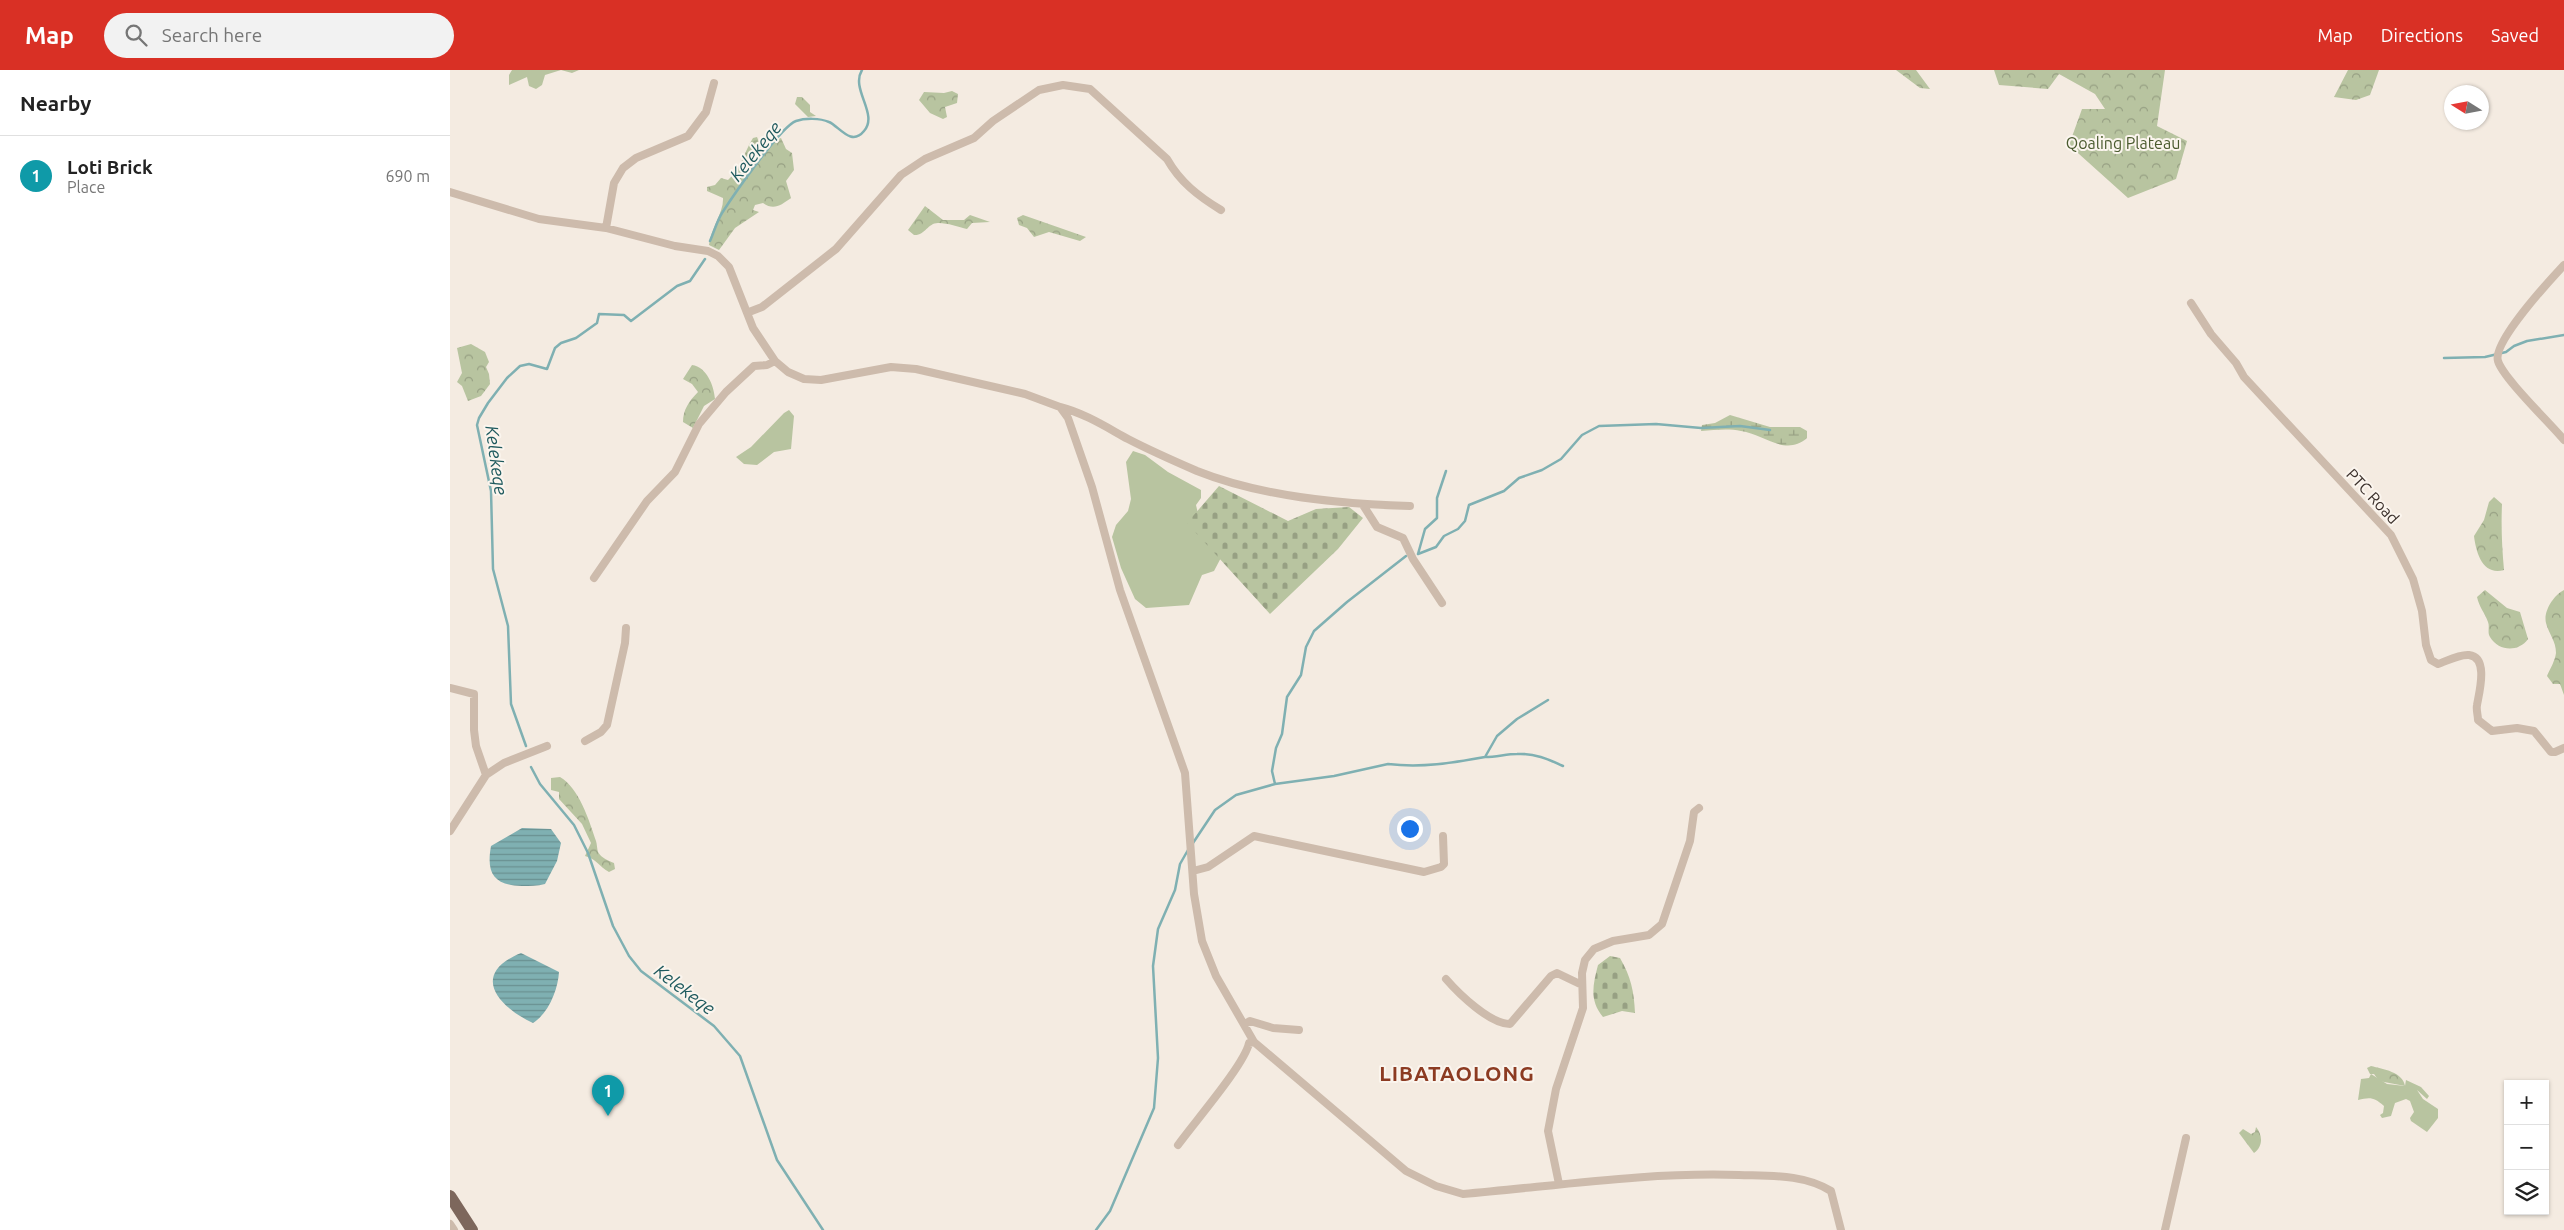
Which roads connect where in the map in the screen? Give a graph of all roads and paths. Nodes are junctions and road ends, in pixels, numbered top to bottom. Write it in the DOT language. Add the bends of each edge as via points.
graph roads {
  1 [pos="714,83"];
  2 [pos="450,192"];
  3 [pos="1221,210"];
  4 [pos="606,228"];
  5 [pos="2564,265"];
  6 [pos="2192,303"];
  7 [pos="749,312"];
  8 [pos="775,361"];
  9 [pos="1060,407"];
  10 [pos="2564,440"];
  11 [pos="1363,505"];
  12 [pos="1410,506"];
  13 [pos="594,578"];
  14 [pos="1442,603"];
  15 [pos="626,628"];
  16 [pos="450,688"];
  17 [pos="585,741"];
  18 [pos="547,746"];
  19 [pos="2564,748"];
  20 [pos="486,775"];
  21 [pos="1699,808"];
  22 [pos="450,831"];
  23 [pos="1443,836"];
  24 [pos="1192,871"];
  25 [pos="1446,979"];
  26 [pos="1582,986"];
  27 [pos="1245,1024"];
  28 [pos="1299,1030"];
  29 [pos="1254,1042"];
  30 [pos="2186,1138"];
  31 [pos="1178,1145"];
  32 [pos="1560,1184"];
  33 [pos="450,1196"];
  34 [pos="450,1224"];
  35 [pos="454,1230"];
  36 [pos="472,1230"];
  37 [pos="1841,1230"];
  38 [pos="2165,1230"];
  1 -- 4 [label="street" via="706,112 688,136 636,158 623,168 614,182"];
  2 -- 4 [label="street" via="538,219"];
  3 -- 7 [label="street" via="1185,184 1167,159 1090,89 1064,85 1039,90 993,120 974,138 926,159 901,175 836,249 762,307"];
  4 -- 7 [label="street" via="718,256 729,267"];
  5 -- 10 [label="street" via="2508,332 2496,354 2510,378"];
  6 -- 19 [label="street, PTC Road" via="2244,377 2391,534 2413,579 2431,660 2438,664 2462,656 2476,658 2481,671 2478,720 2492,731 2517,728 2534,731 2551,752"];
  7 -- 8 [label="street" via="753,328"];
  8 -- 9 [label="street" via="804,379 821,380 876,368 916,368 1025,394"];
  8 -- 13 [label="street" via="754,366 699,424 675,472 647,501"];
  9 -- 11 [label="street" via="1074,410 1199,472 1295,496"];
  9 -- 24 [label="street" via="1068,418 1092,488 1120,590 1185,773"];
  11 -- 12 [label="street"];
  11 -- 14 [label="street" via="1377,527 1403,538"];
  15 -- 17 [label="street" via="607,725 602,732"];
  16 -- 20 [label="street" via="474,694 474,730"];
  18 -- 20 [label="street" via="504,763"];
  20 -- 22 [label="street"];
  21 -- 26 [label="street" via="1694,812 1690,841 1662,924 1649,935 1613,941 1594,949 1585,960"];
  23 -- 24 [label="street" via="1444,864 1424,872 1254,836 1208,867"];
  24 -- 27 [label="street" via="1202,941 1216,976"];
  25 -- 26 [label="street" via="1500,1024 1510,1024 1557,973"];
  26 -- 32 [label="street" via="1583,1008 1556,1089 1548,1131"];
  27 -- 28 [label="street" via="1250,1021 1273,1028"];
  27 -- 29 [label="street"];
  29 -- 31 [label="street" via="1249,1043 1248,1051"];
  29 -- 32 [label="street" via="1406,1171 1436,1186 1463,1194"];
  30 -- 38 [label="street"];
  32 -- 37 [label="street" via="1667,1174 1802,1179 1817,1182 1831,1191"];
  33 -- 36 [label="main road"];
  34 -- 35 [label="street"];
}
